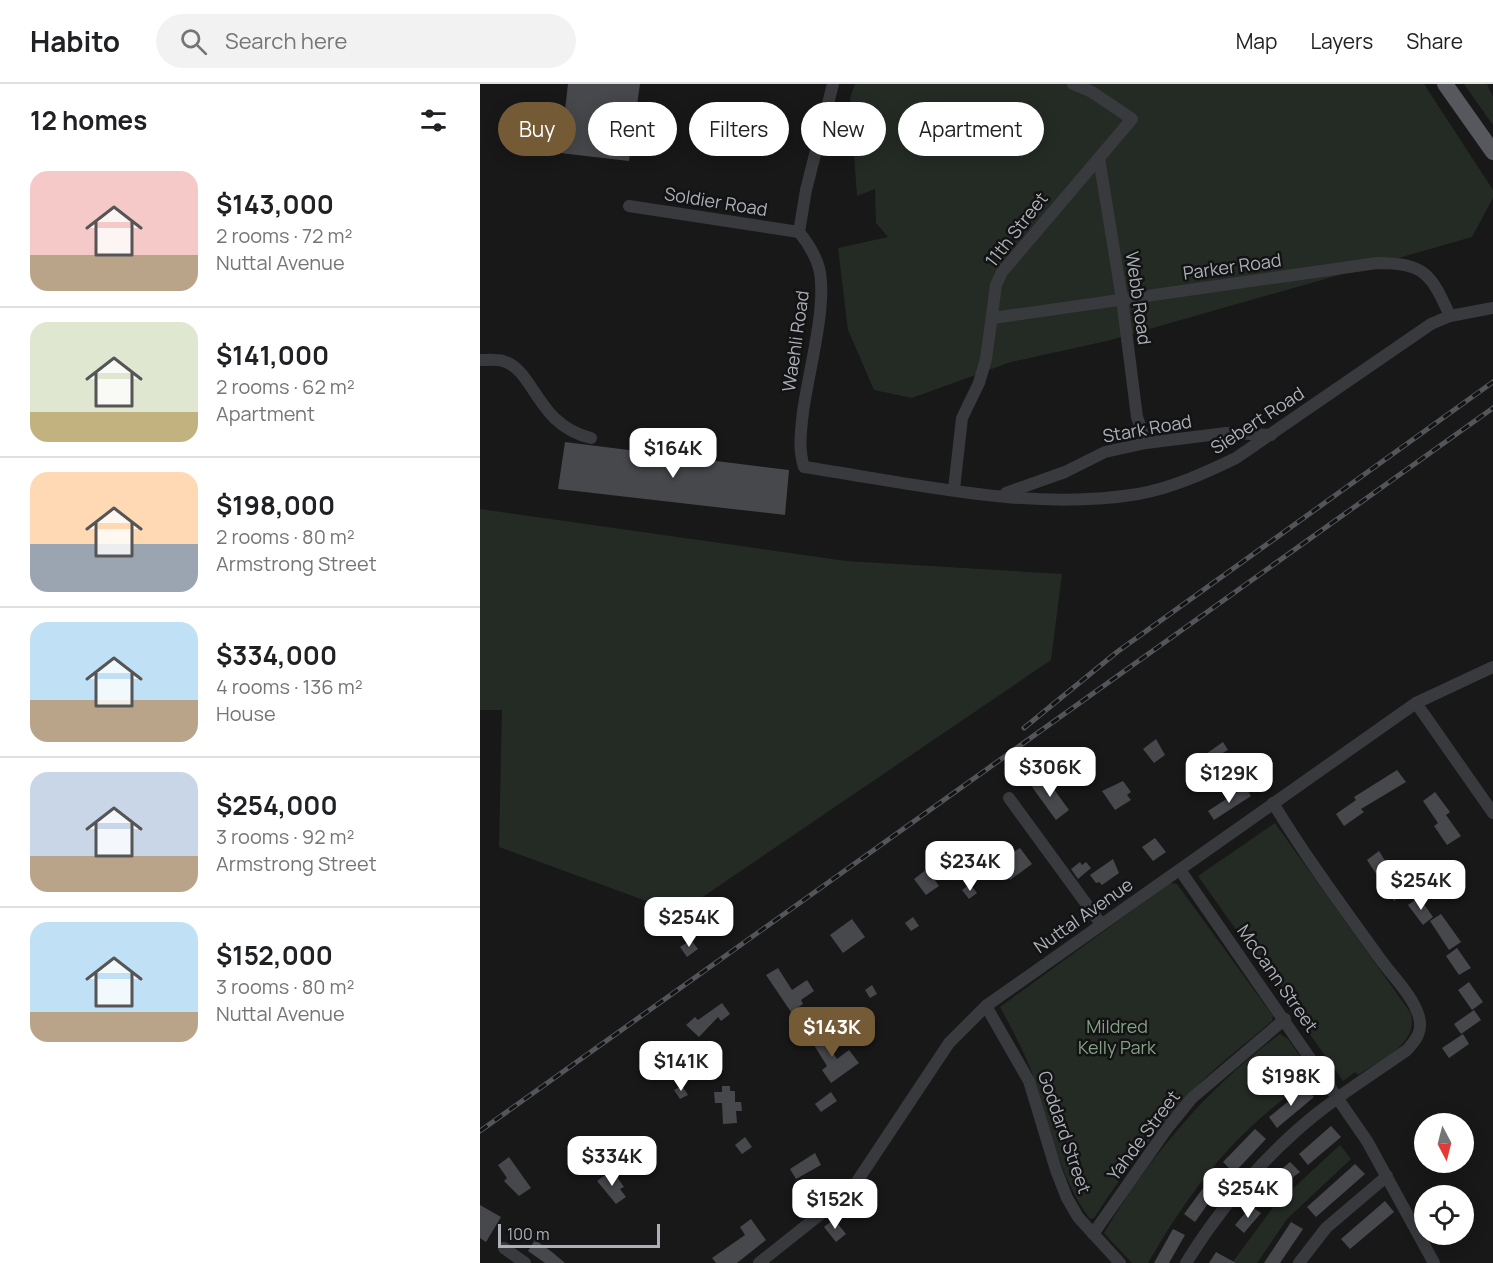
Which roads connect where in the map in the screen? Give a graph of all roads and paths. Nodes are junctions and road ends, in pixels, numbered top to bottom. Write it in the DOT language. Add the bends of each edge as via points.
graph roads {
  1 [pos="833,84"];
  2 [pos="1074,84"];
  3 [pos="1445,84"];
  4 [pos="1493,152"];
  5 [pos="1099,158"];
  6 [pos="629,206"];
  7 [pos="799,232"];
  8 [pos="1122,299"];
  9 [pos="1493,308"];
  10 [pos="1450,316"];
  11 [pos="993,318"];
  12 [pos="480,360"];
  13 [pos="1270,435"];
  14 [pos="591,438"];
  15 [pos="1146,443"];
  16 [pos="804,467"];
  17 [pos="954,489"];
  18 [pos="1002,495"];
  19 [pos="1493,667"];
  20 [pos="1416,703"];
  21 [pos="1009,798"];
  22 [pos="1273,803"];
  23 [pos="1493,813"];
  24 [pos="1180,870"];
  25 [pos="1101,924"];
  26 [pos="986,1006"];
  27 [pos="1285,1019"];
  28 [pos="1340,1098"];
  29 [pos="1388,1176"];
  30 [pos="1093,1234"];
  31 [pos="504,1248"];
  32 [pos="525,1263"];
  33 [pos="759,1263"];
  34 [pos="1120,1263"];
  35 [pos="1186,1263"];
  36 [pos="1299,1263"];
  37 [pos="1434,1263"];
  1 -- 7 [label="street"];
  2 -- 5 [label="street, 11th Street" via="1132,119"];
  3 -- 4 [label="main road"];
  5 -- 8 [label="street, Webb Road"];
  5 -- 11 [label="street, 11th Street" via="1002,272 996,285"];
  6 -- 7 [label="street, Soldier Road"];
  7 -- 16 [label="street, Waehli Road" via="817,262 821,295 801,426"];
  8 -- 10 [label="street, Parker Road" via="1395,263 1423,272 1433,282"];
  8 -- 11 [label="street, Parker Road"];
  8 -- 15 [label="street, Webb Road" via="1134,399"];
  9 -- 10 [label="street, Siebert Road"];
  10 -- 13 [label="street, Siebert Road" via="1422,330"];
  11 -- 17 [label="street, 11th Street" via="979,383 962,418"];
  12 -- 14 [label="street" via="503,360 513,366 552,418 566,430"];
  13 -- 15 [label="street, Stark Road" via="1226,434"];
  13 -- 18 [label="street, Siebert Road" via="1204,474 1140,494 1073,500"];
  15 -- 18 [label="street, Stark Road" via="1105,452 1065,472"];
  16 -- 17 [label="street, Siebert Road"];
  17 -- 18 [label="street, Siebert Road"];
  19 -- 20 [label="street, Nuttal Avenue"];
  20 -- 22 [label="street, Nuttal Avenue"];
  20 -- 23 [label="street"];
  21 -- 25 [label="street"];
  22 -- 24 [label="street, Nuttal Avenue"];
  22 -- 28 [label="street" via="1420,1020 1417,1040 1407,1050"];
  24 -- 25 [label="street, Nuttal Avenue"];
  24 -- 27 [label="street, McCann Street"];
  25 -- 26 [label="street, Nuttal Avenue"];
  26 -- 30 [label="street, Goddard Street" via="1022,1065 1056,1170 1078,1217"];
  26 -- 33 [label="street, Nuttal Avenue" via="949,1043 852,1190"];
  27 -- 28 [label="street, McCann Street"];
  27 -- 30 [label="street, Yahde Street" via="1192,1098"];
  28 -- 29 [label="street, McCann Street"];
  28 -- 35 [label="street" via="1297,1130 1259,1167"];
  29 -- 36 [label="street" via="1326,1228"];
  29 -- 37 [label="street, McCann Street"];
  30 -- 34 [label="street, Goddard Street"];
  31 -- 32 [label="street"];
}
